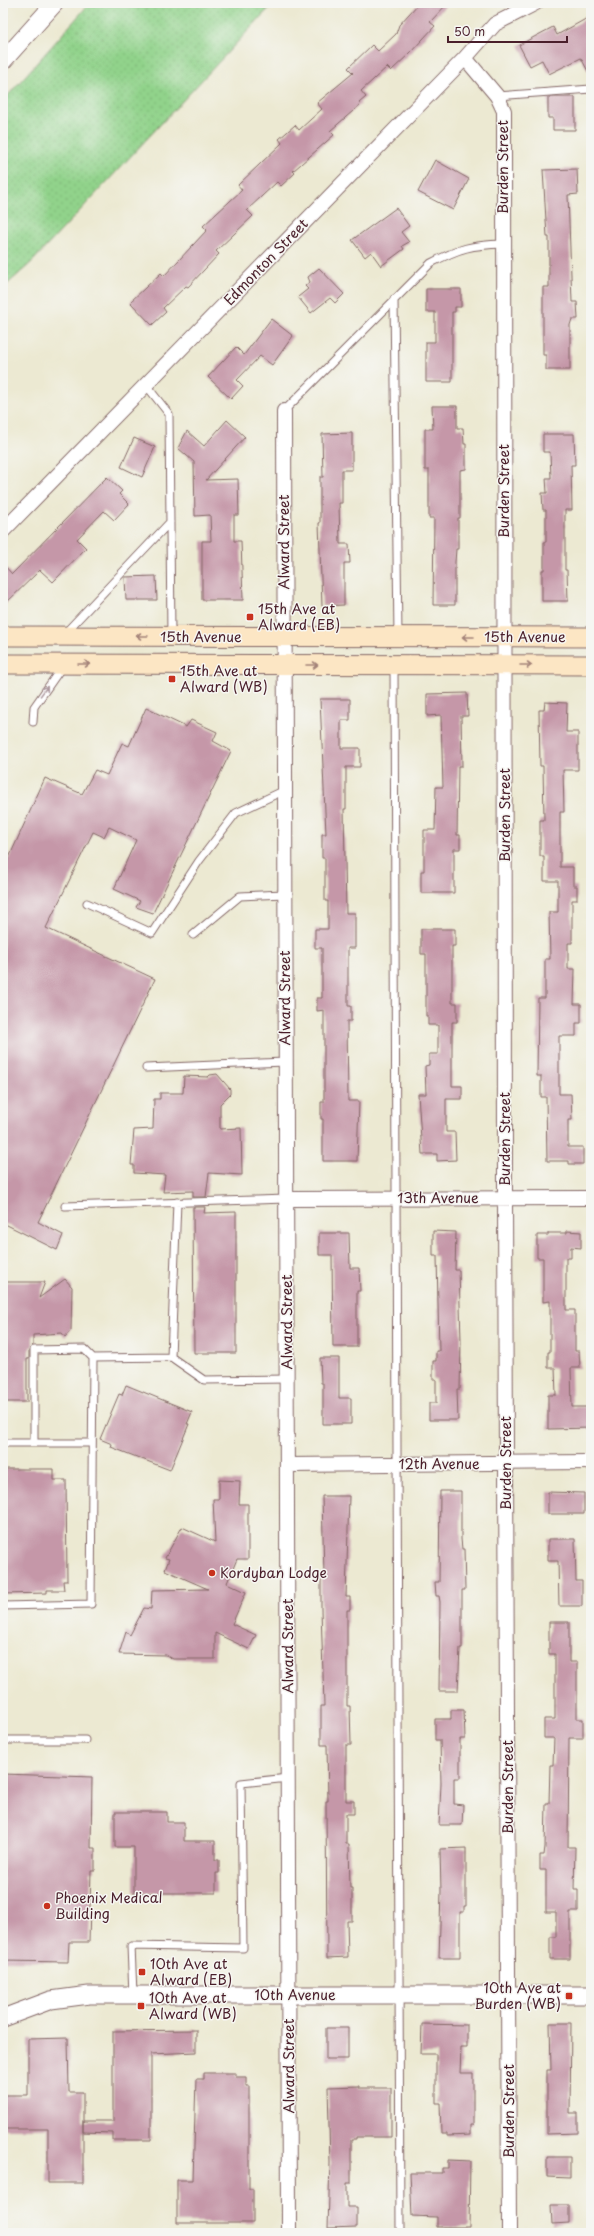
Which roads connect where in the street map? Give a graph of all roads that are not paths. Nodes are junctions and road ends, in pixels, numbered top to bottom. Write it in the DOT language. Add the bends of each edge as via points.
graph roads {
  1 [pos="55,3"];
  2 [pos="536,3"];
  3 [pos="466,58"];
  4 [pos="3,61"];
  5 [pos="591,89"];
  6 [pos="497,96"];
  7 [pos="503,244"];
  8 [pos="394,299"];
  9 [pos="146,384"];
  10 [pos="284,411"];
  11 [pos="170,522"];
  12 [pos="3,531"];
  13 [pos="3,636"];
  14 [pos="62,636"];
  15 [pos="171,636"];
  16 [pos="284,637"];
  17 [pos="505,637"];
  18 [pos="591,637"];
  19 [pos="398,638"];
  20 [pos="3,664"];
  21 [pos="64,664"];
  22 [pos="284,665"];
  23 [pos="394,665"];
  24 [pos="505,665"];
  25 [pos="591,665"];
  26 [pos="33,722"];
  27 [pos="285,790"];
  28 [pos="285,894"];
  29 [pos="87,903"];
  30 [pos="193,935"];
  31 [pos="285,1062"];
  32 [pos="146,1068"];
  33 [pos="396,1198"];
  34 [pos="504,1198"];
  35 [pos="591,1198"];
  36 [pos="286,1199"];
  37 [pos="177,1202"];
  38 [pos="65,1206"];
  39 [pos="171,1357"];
  40 [pos="93,1358"];
  41 [pos="287,1379"];
  42 [pos="92,1442"];
  43 [pos="3,1443"];
  44 [pos="34,1443"];
  45 [pos="591,1462"];
  46 [pos="397,1464"];
  47 [pos="506,1464"];
  48 [pos="288,1465"];
  49 [pos="3,1606"];
  50 [pos="3,1740"];
  51 [pos="85,1740"];
  52 [pos="288,1778"];
  53 [pos="132,1994"];
  54 [pos="289,1995"];
  55 [pos="509,1995"];
  56 [pos="591,1995"];
  57 [pos="399,1996"];
  58 [pos="3,2018"];
  59 [pos="289,2233"];
  60 [pos="400,2233"];
  61 [pos="509,2233"];
  1 -- 4 [label="street"];
  2 -- 3 [label="street, Edmonton Street" via="495,24"];
  3 -- 6 [label="street, Burden Street"];
  3 -- 9 [label="street, Edmonton Street"];
  5 -- 6 [label="lane"];
  6 -- 7 [label="street, Burden Street" via="504,111"];
  7 -- 8 [label="lane" via="475,245 452,252 431,263"];
  7 -- 17 [label="street, Burden Street"];
  8 -- 10 [label="lane"];
  8 -- 19 [label="lane"];
  9 -- 11 [label="lane" via="169,414"];
  9 -- 12 [label="street, Edmonton Street"];
  10 -- 16 [label="street, Alward Street"];
  11 -- 14 [label="lane"];
  11 -- 15 [label="lane"];
  13 -- 14 [label="main road, 15th Avenue"];
  15 -- 14 [label="main road, 15th Avenue, one-way"];
  15 -- 16 [label="main road, 15th Avenue"];
  16 -- 19 [label="main road, 15th Avenue"];
  16 -- 22 [label="street, Alward Street"];
  17 -- 18 [label="main road, 15th Avenue"];
  17 -- 19 [label="main road, 15th Avenue, one-way"];
  17 -- 24 [label="street, Burden Street"];
  20 -- 21 [label="main road, 15th Avenue"];
  21 -- 22 [label="main road, 15th Avenue, one-way"];
  26 -- 21 [label="lane, one-way" via="34,707"];
  22 -- 23 [label="main road, 15th Avenue, one-way"];
  22 -- 27 [label="street, Alward Street"];
  23 -- 24 [label="main road, 15th Avenue"];
  23 -- 33 [label="lane"];
  24 -- 25 [label="main road, 15th Avenue, one-way"];
  24 -- 34 [label="street, Burden Street"];
  27 -- 28 [label="street, Alward Street"];
  27 -- 29 [label="lane" via="236,813 199,861 152,933"];
  28 -- 30 [label="lane" via="240,896"];
  28 -- 31 [label="street, Alward Street"];
  31 -- 32 [label="lane"];
  31 -- 36 [label="street, Alward Street"];
  33 -- 34 [label="street, 13th Avenue"];
  33 -- 36 [label="street, 13th Avenue"];
  33 -- 46 [label="lane"];
  34 -- 35 [label="street, 13th Avenue"];
  34 -- 47 [label="street, Burden Street"];
  36 -- 37 [label="lane"];
  36 -- 41 [label="street, Alward Street"];
  37 -- 38 [label="lane"];
  37 -- 39 [label="lane"];
  39 -- 40 [label="lane"];
  39 -- 41 [label="lane" via="204,1380"];
  40 -- 42 [label="lane"];
  40 -- 44 [label="lane" via="84,1349 34,1350"];
  41 -- 48 [label="street, Alward Street"];
  42 -- 44 [label="lane"];
  42 -- 49 [label="lane" via="91,1604"];
  43 -- 44 [label="lane"];
  45 -- 47 [label="street, 12th Avenue"];
  46 -- 47 [label="street, 12th Avenue"];
  46 -- 48 [label="street, 12th Avenue"];
  46 -- 57 [label="lane"];
  47 -- 55 [label="street, Burden Street"];
  48 -- 52 [label="street, Alward Street"];
  50 -- 51 [label="lane"];
  52 -- 53 [label="lane" via="240,1783 243,1948 131,1946"];
  52 -- 54 [label="street, Alward Street"];
  53 -- 54 [label="street, 10th Avenue"];
  53 -- 58 [label="street, 10th Avenue" via="51,2000"];
  54 -- 57 [label="street, 10th Avenue"];
  54 -- 59 [label="street, Alward Street"];
  55 -- 56 [label="street, 10th Avenue"];
  55 -- 57 [label="street, 10th Avenue"];
  55 -- 61 [label="street, Burden Street"];
  57 -- 60 [label="lane"];
}
